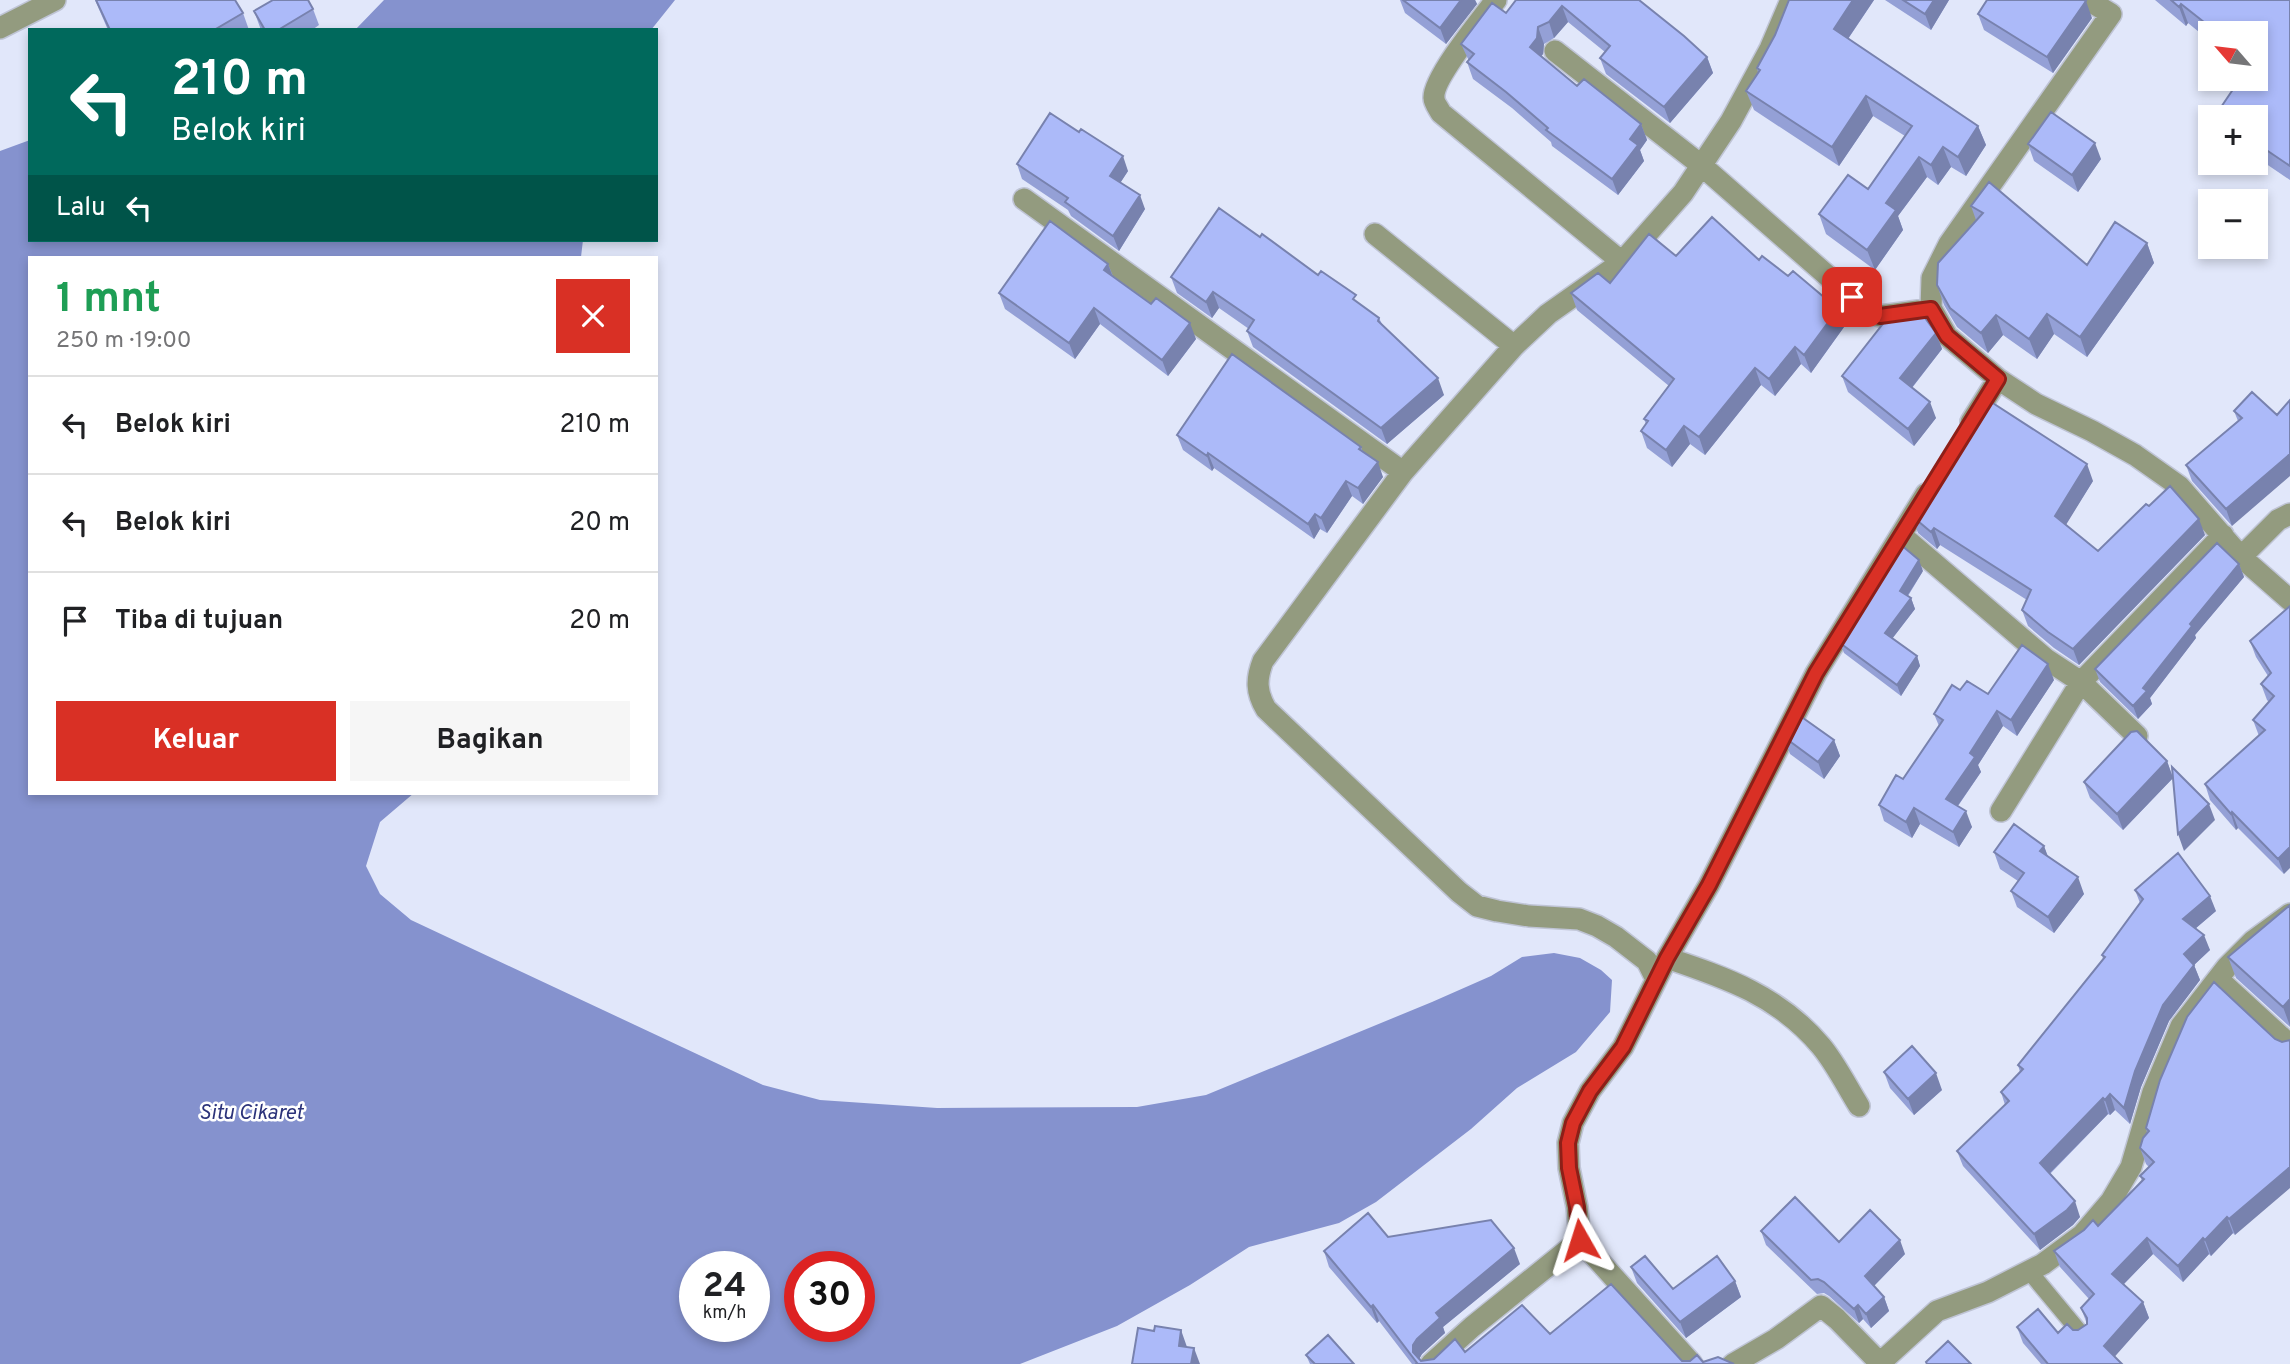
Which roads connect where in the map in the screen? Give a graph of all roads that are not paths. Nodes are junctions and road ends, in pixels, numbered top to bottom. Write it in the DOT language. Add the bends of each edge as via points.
graph roads {
  1 [pos="55,0"];
  2 [pos="1496,0"];
  3 [pos="1791,0"];
  4 [pos="2088,0"];
  5 [pos="2116,7"];
  6 [pos="0,29"];
  7 [pos="1555,51"];
  8 [pos="1701,165"];
  9 [pos="1024,199"];
  10 [pos="1375,234"];
  11 [pos="1622,262"];
  12 [pos="1931,309"];
  13 [pos="1514,346"];
  14 [pos="1998,379"];
  15 [pos="1963,435"];
  16 [pos="1403,472"];
  17 [pos="1935,480"];
  18 [pos="2290,514"];
  19 [pos="1901,535"];
  20 [pos="2223,535"];
  21 [pos="2242,558"];
  22 [pos="2290,600"];
  23 [pos="2081,682"];
  24 [pos="2137,736"];
  25 [pos="2001,811"];
  26 [pos="2290,914"];
  27 [pos="1667,958"];
  28 [pos="1657,979"];
  29 [pos="2218,979"];
  30 [pos="2290,1045"];
  31 [pos="1859,1107"];
  32 [pos="1580,1240"];
  33 [pos="2029,1271"];
  34 [pos="2083,1336"];
  35 [pos="1880,1363"];
  36 [pos="1431,1364"];
  37 [pos="1692,1364"];
  38 [pos="1733,1364"];
  1 -- 6 [label="street"];
  2 -- 11 [label="street" via="1465,40 1436,88 1434,100 1441,113"];
  3 -- 8 [label="street" via="1731,121"];
  4 -- 5 [label="street"];
  5 -- 12 [label="street" via="1949,244 1932,278"];
  7 -- 8 [label="street"];
  8 -- 11 [label="street" via="1658,224"];
  8 -- 12 [label="street" via="1870,313 1880,316"];
  9 -- 16 [label="street"];
  10 -- 13 [label="street"];
  11 -- 13 [label="street" via="1548,314"];
  12 -- 14 [label="street" via="1947,336"];
  13 -- 16 [label="street"];
  14 -- 15 [label="street"];
  14 -- 20 [label="street" via="2135,455 2179,486"];
  16 -- 28 [label="street" via="1263,661 1257,677 1259,697 1477,906 1579,919 1597,926 1647,961"];
  17 -- 19 [label="street"];
  18 -- 21 [label="street" via="2278,520"];
  19 -- 23 [label="street" via="2036,650"];
  19 -- 27 [label="street" via="1816,673"];
  20 -- 21 [label="street"];
  20 -- 23 [label="street"];
  21 -- 22 [label="street"];
  23 -- 24 [label="street"];
  23 -- 25 [label="street"];
  26 -- 29 [label="street" via="2253,941"];
  27 -- 28 [label="street"];
  27 -- 31 [label="street" via="1728,978 1784,1010 1823,1048"];
  28 -- 32 [label="street" via="1623,1047 1573,1123 1569,1168"];
  29 -- 30 [label="street"];
  29 -- 33 [label="street" via="2181,1026 2153,1092 2131,1167 2111,1201 2082,1235"];
  32 -- 36 [label="street"];
  32 -- 37 [label="street"];
  33 -- 34 [label="lane"];
  33 -- 35 [label="street" via="1937,1311"];
  35 -- 38 [label="street" via="1821,1306"];
}
